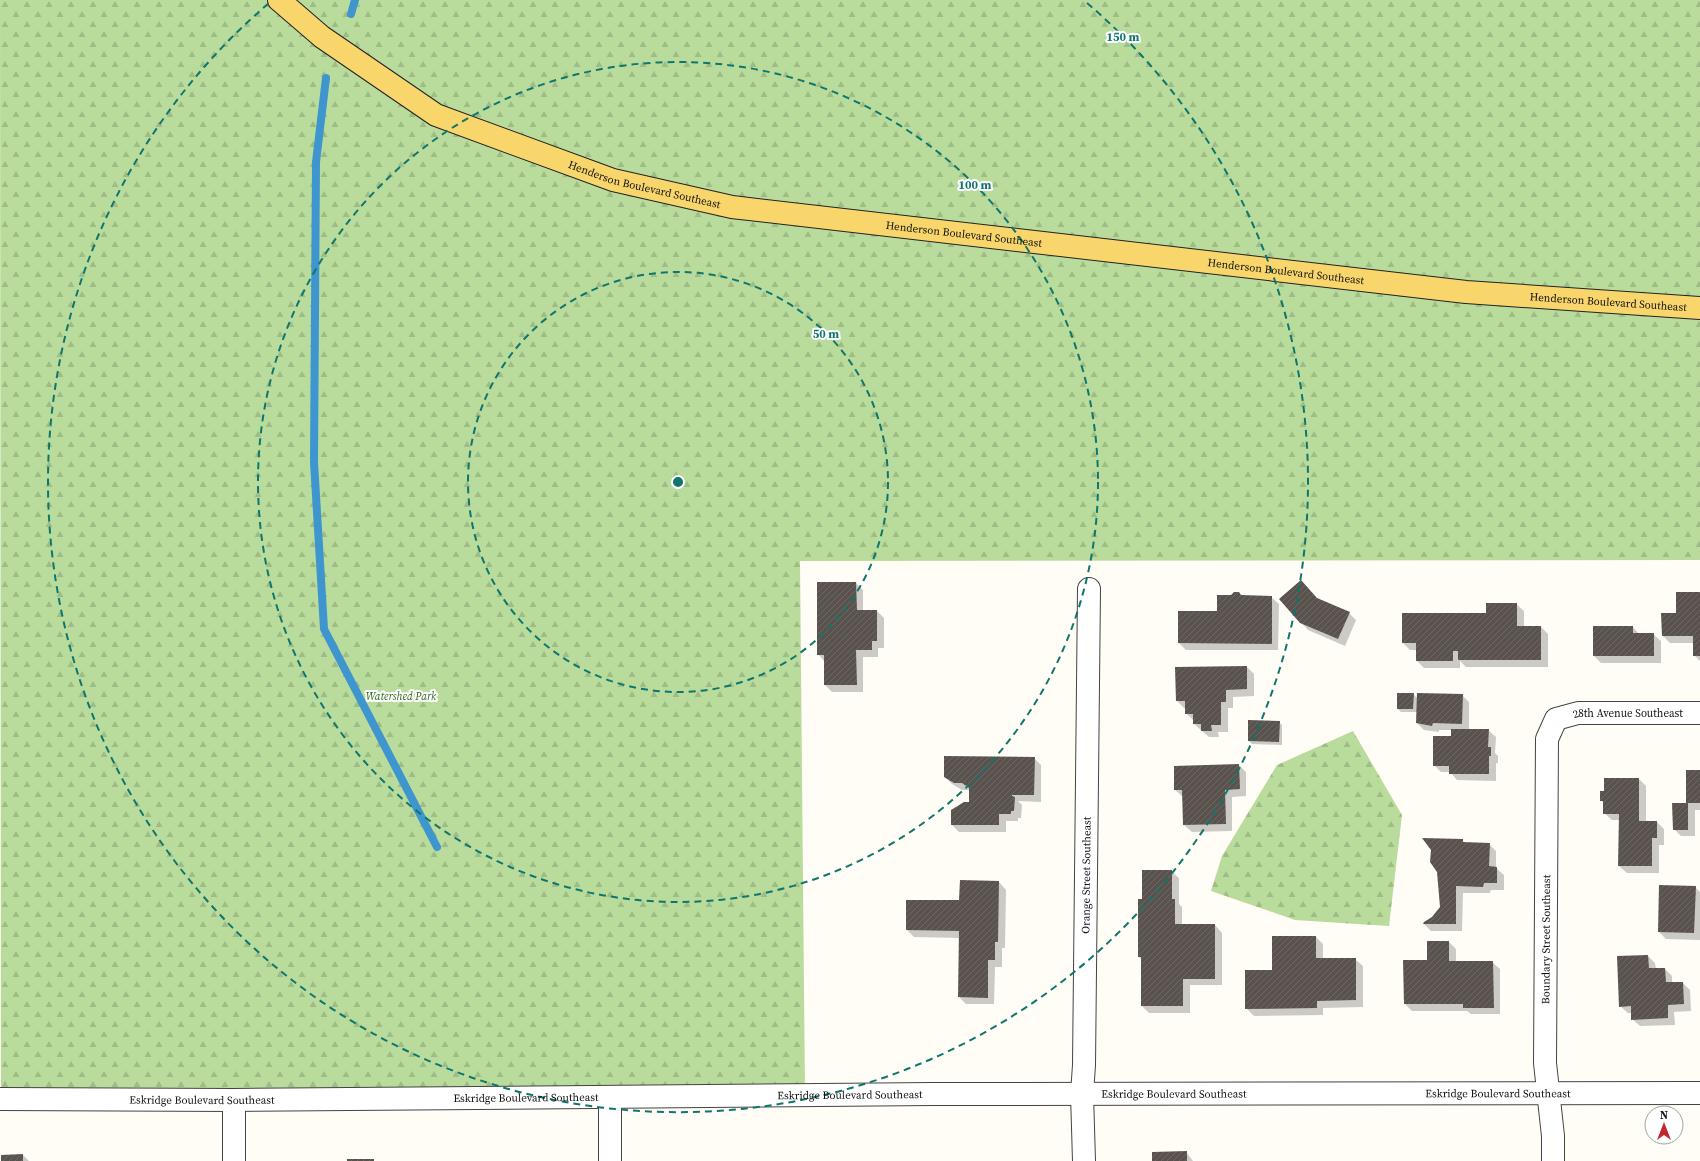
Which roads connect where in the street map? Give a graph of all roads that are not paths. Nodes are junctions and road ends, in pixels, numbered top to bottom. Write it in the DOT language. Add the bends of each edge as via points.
graph roads {
  1 [pos="278,0"];
  2 [pos="1700,308"];
  3 [pos="1089,588"];
  4 [pos="1700,713"];
  5 [pos="1556,719"];
  6 [pos="1548,1092"];
  7 [pos="1700,1092"];
  8 [pos="1082,1094"];
  9 [pos="610,1098"];
  10 [pos="0,1099"];
  11 [pos="234,1100"];
  12 [pos="234,1161"];
  13 [pos="610,1161"];
  14 [pos="1084,1161"];
  15 [pos="1553,1161"];
  1 -- 2 [label="main road, Henderson Boulevard Southeast" via="322,37 436,115 613,180 732,207 1466,292"];
  3 -- 8 [label="street, Orange Street Southeast"];
  4 -- 5 [label="street, 28th Avenue Southeast" via="1578,713"];
  5 -- 6 [label="street, Boundary Street Southeast" via="1547,739 1545,1063"];
  6 -- 7 [label="street, Eskridge Boulevard Southeast"];
  6 -- 8 [label="street, Eskridge Boulevard Southeast"];
  6 -- 15 [label="street, Boundary Street Southeast"];
  8 -- 9 [label="street, Eskridge Boulevard Southeast"];
  8 -- 14 [label="street, Orange Street Southeast"];
  9 -- 11 [label="street, Eskridge Boulevard Southeast"];
  9 -- 13 [label="street"];
  10 -- 11 [label="street, Eskridge Boulevard Southeast"];
  11 -- 12 [label="street"];
}
